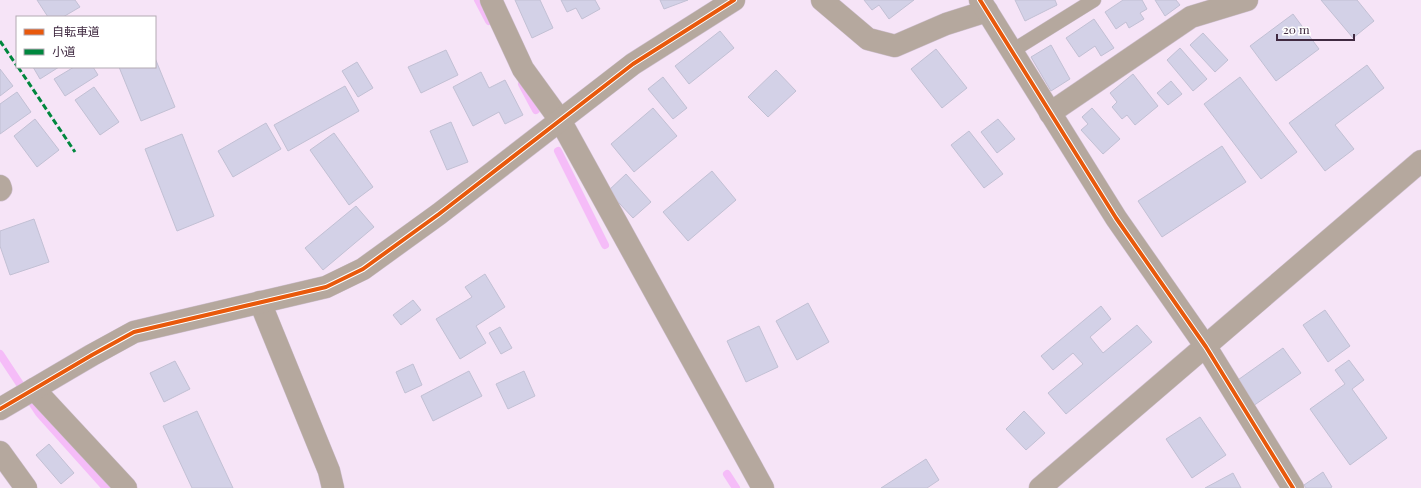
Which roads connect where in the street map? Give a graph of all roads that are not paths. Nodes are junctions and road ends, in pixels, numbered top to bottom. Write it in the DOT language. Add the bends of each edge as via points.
graph roads {
  1 [pos="491,0"];
  2 [pos="734,0"];
  3 [pos="822,0"];
  4 [pos="1094,0"];
  5 [pos="1247,0"];
  6 [pos="984,6"];
  7 [pos="1012,51"];
  8 [pos="1050,113"];
  9 [pos="560,120"];
  10 [pos="1421,161"];
  11 [pos="0,186"];
  12 [pos="0,190"];
  13 [pos="260,302"];
  14 [pos="1206,347"];
  15 [pos="21,397"];
  16 [pos="0,452"];
  17 [pos="26,488"];
  18 [pos="126,488"];
  19 [pos="333,488"];
  20 [pos="763,488"];
  21 [pos="1040,488"];
  22 [pos="1293,488"];
  1 -- 9 [label="street" via="523,69"];
  2 -- 9 [label="street" via="633,64"];
  3 -- 6 [label="street" via="868,39 895,46"];
  4 -- 7 [label="lane"];
  5 -- 8 [label="street" via="1191,17"];
  6 -- 7 [label="street"];
  7 -- 8 [label="street"];
  8 -- 14 [label="street" via="1116,218"];
  9 -- 13 [label="street" via="363,269 326,287"];
  9 -- 20 [label="street"];
  10 -- 14 [label="street"];
  11 -- 12 [label="street"];
  13 -- 15 [label="street" via="134,332"];
  13 -- 19 [label="street" via="329,471"];
  14 -- 21 [label="street"];
  14 -- 22 [label="street"];
  15 -- 18 [label="street"];
  16 -- 17 [label="street"];
}
